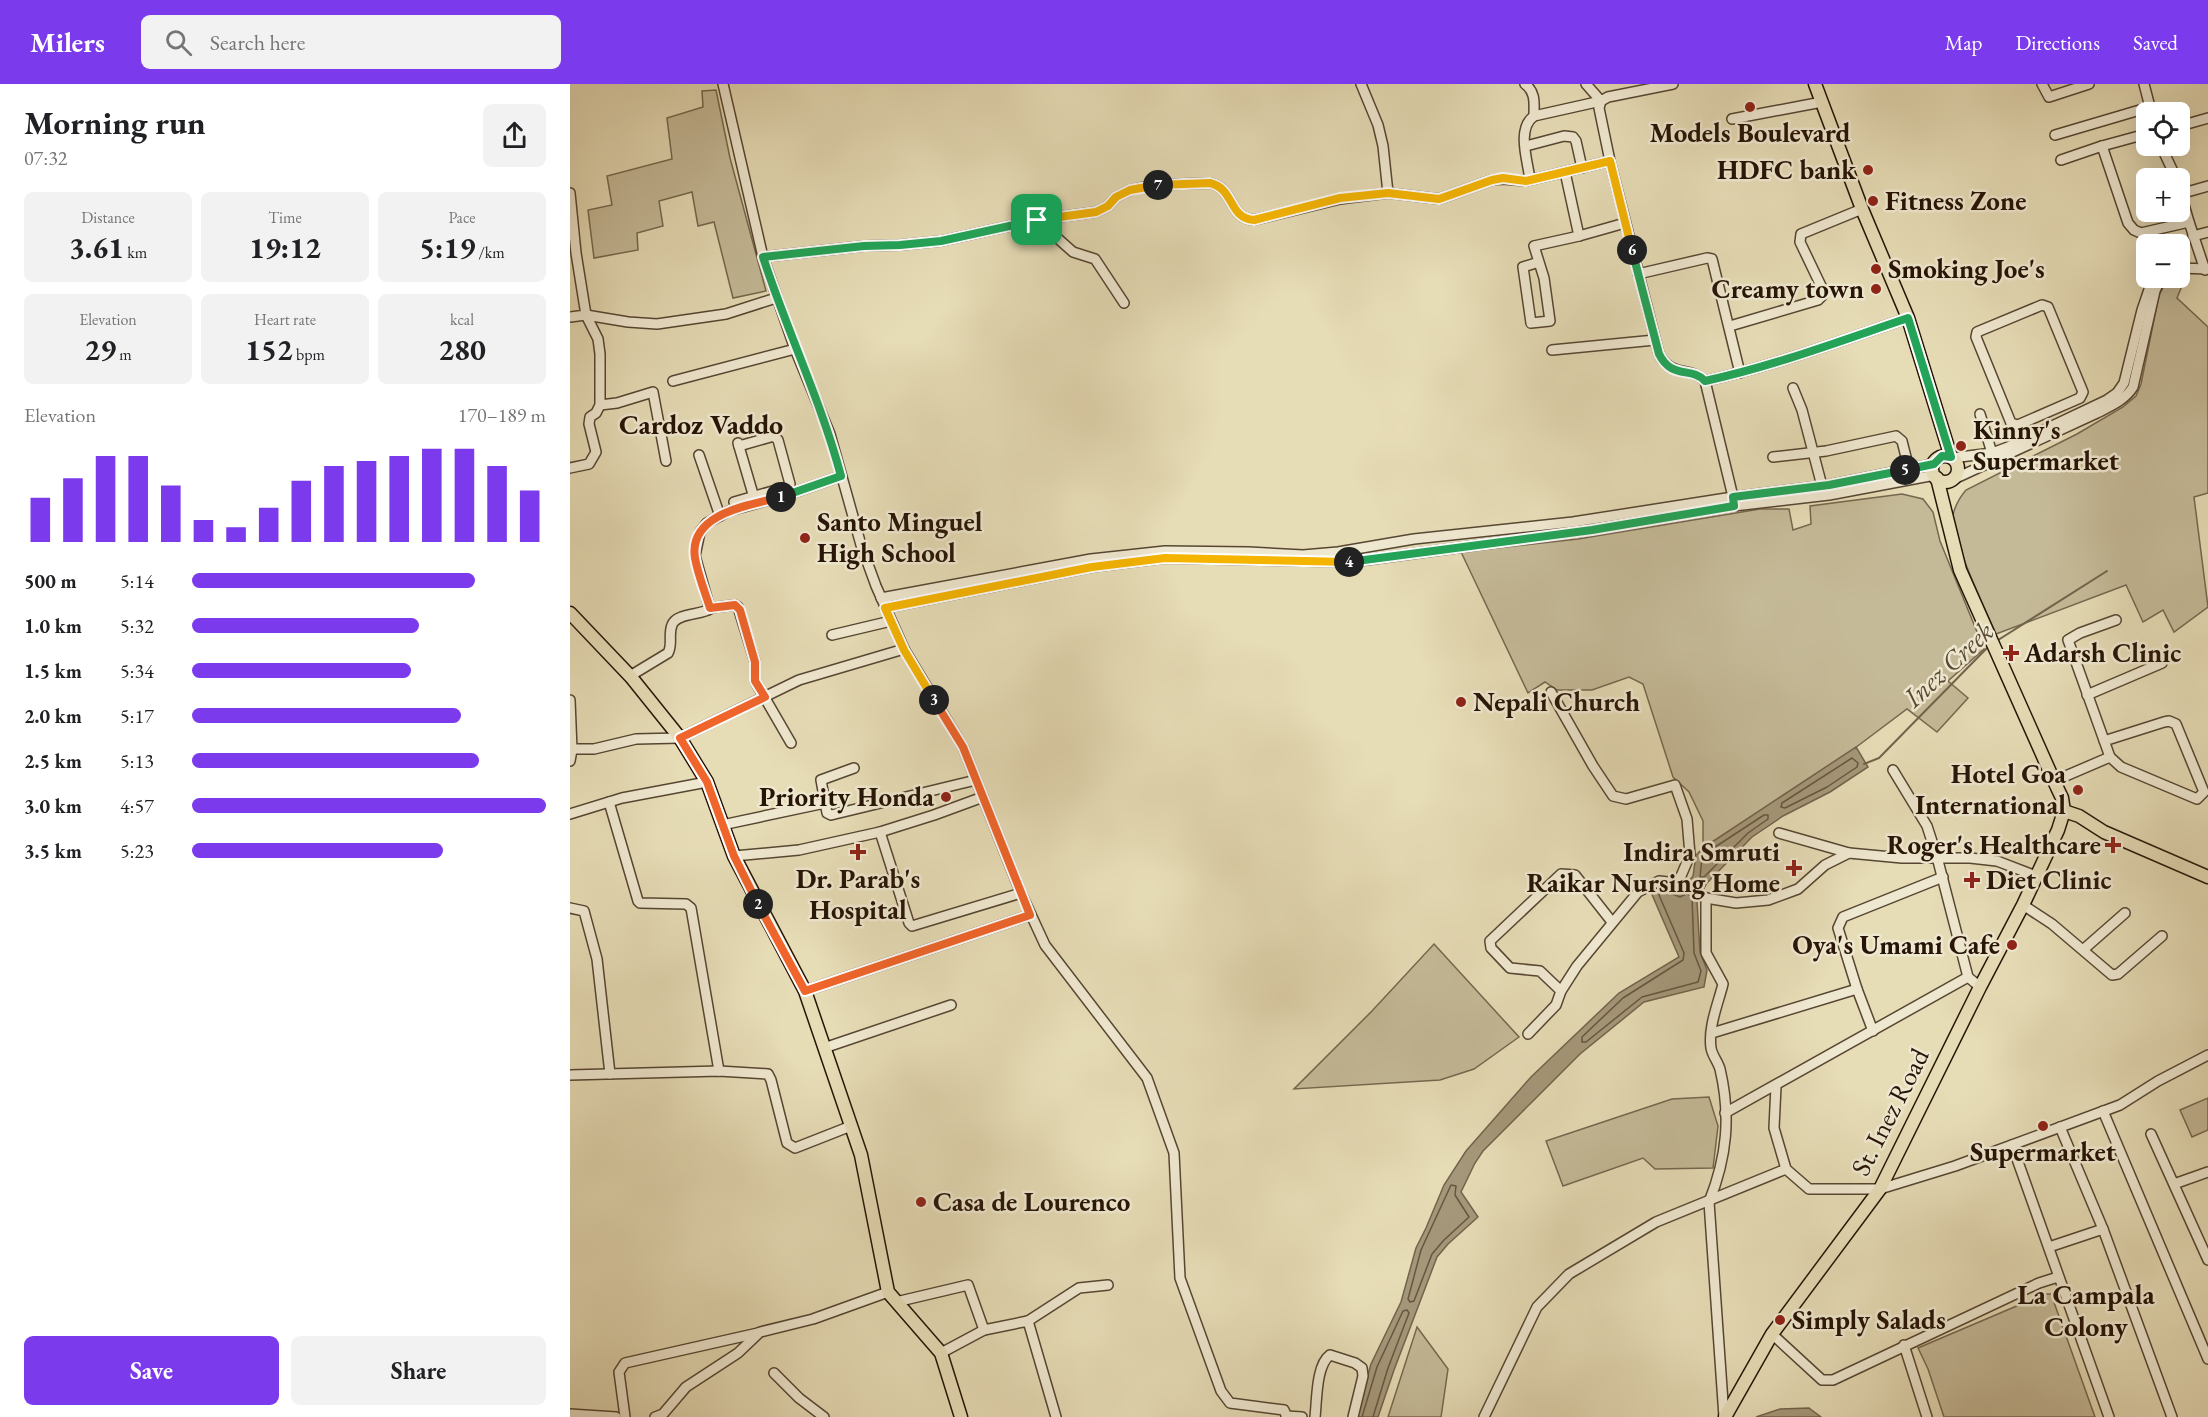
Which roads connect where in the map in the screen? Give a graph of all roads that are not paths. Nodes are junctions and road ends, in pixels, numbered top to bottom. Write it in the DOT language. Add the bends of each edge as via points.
graph roads {
  1 [pos="723,84"];
  2 [pos="1361,84"];
  3 [pos="1525,84"];
  4 [pos="1586,84"];
  5 [pos="1672,84"];
  6 [pos="1815,84"];
  7 [pos="2042,84"];
  8 [pos="2089,84"];
  9 [pos="2144,84"];
  10 [pos="1601,101"];
  11 [pos="1822,102"];
  12 [pos="2148,102"];
  13 [pos="2136,114"];
  14 [pos="1534,116"];
  15 [pos="2208,118"];
  16 [pos="1732,119"];
  17 [pos="2190,123"];
  18 [pos="2055,135"];
  19 [pos="2136,137"];
  20 [pos="1526,146"];
  21 [pos="2102,146"];
  22 [pos="2061,160"];
  23 [pos="1610,161"];
  24 [pos="1582,168"];
  25 [pos="1565,172"];
  26 [pos="1530,180"];
  27 [pos="2208,186"];
  28 [pos="2190,190"];
  29 [pos="570,193"];
  30 [pos="1388,193"];
  31 [pos="1862,209"];
  32 [pos="1037,220"];
  33 [pos="2189,222"];
  34 [pos="1625,223"];
  35 [pos="2208,232"];
  36 [pos="1579,236"];
  37 [pos="2193,236"];
  38 [pos="763,257"];
  39 [pos="1539,262"];
  40 [pos="2190,270"];
  41 [pos="2206,270"];
  42 [pos="1638,274"];
  43 [pos="2150,288"];
  44 [pos="2156,288"];
  45 [pos="776,298"];
  46 [pos="1124,303"];
  47 [pos="586,315"];
  48 [pos="570,317"];
  49 [pos="1908,318"];
  50 [pos="1730,326"];
  51 [pos="1655,340"];
  52 [pos="795,349"];
  53 [pos="1552,350"];
  54 [pos="1740,374"];
  55 [pos="672,381"];
  56 [pos="1705,381"];
  57 [pos="1793,388"];
  58 [pos="600,405"];
  59 [pos="2053,410"];
  60 [pos="1980,414"];
  61 [pos="2058,424"];
  62 [pos="1814,453"];
  63 [pos="1992,453"];
  64 [pos="699,455"];
  65 [pos="1773,457"];
  66 [pos="666,461"];
  67 [pos="1941,465"];
  68 [pos="570,468"];
  69 [pos="1909,469"];
  70 [pos="841,476"];
  71 [pos="1952,480"];
  72 [pos="1822,486"];
  73 [pos="755,500"];
  74 [pos="1734,501"];
  75 [pos="734,502"];
  76 [pos="720,516"];
  77 [pos="1946,516"];
  78 [pos="881,598"];
  79 [pos="710,608"];
  80 [pos="885,608"];
  81 [pos="570,613"];
  82 [pos="2116,620"];
  83 [pos="891,621"];
  84 [pos="832,635"];
  85 [pos="904,650"];
  86 [pos="2162,663"];
  87 [pos="630,676"];
  88 [pos="1551,692"];
  89 [pos="2087,695"];
  90 [pos="765,697"];
  91 [pos="570,700"];
  92 [pos="680,738"];
  93 [pos="2104,741"];
  94 [pos="791,742"];
  95 [pos="571,749"];
  96 [pos="2110,757"];
  97 [pos="570,761"];
  98 [pos="854,768"];
  99 [pos="1893,770"];
  100 [pos="976,780"];
  101 [pos="2054,781"];
  102 [pos="707,782"];
  103 [pos="983,797"];
  104 [pos="609,802"];
  105 [pos="825,802"];
  106 [pos="2064,811"];
  107 [pos="570,814"];
  108 [pos="722,825"];
  109 [pos="880,832"];
  110 [pos="1779,833"];
  111 [pos="1849,853"];
  112 [pos="734,856"];
  113 [pos="1937,857"];
  114 [pos="2036,876"];
  115 [pos="1943,877"];
  116 [pos="2208,877"];
  117 [pos="1678,883"];
  118 [pos="1021,893"];
  119 [pos="1706,898"];
  120 [pos="2023,905"];
  121 [pos="570,908"];
  122 [pos="2125,913"];
  123 [pos="1030,915"];
  124 [pos="1612,922"];
  125 [pos="2162,936"];
  126 [pos="2084,949"];
  127 [pos="1968,977"];
  128 [pos="1980,987"];
  129 [pos="1857,989"];
  130 [pos="805,991"];
  131 [pos="1561,991"];
  132 [pos="951,1005"];
  133 [pos="1873,1031"];
  134 [pos="1712,1033"];
  135 [pos="1528,1034"];
  136 [pos="824,1048"];
  137 [pos="2208,1055"];
  138 [pos="719,1071"];
  139 [pos="610,1074"];
  140 [pos="570,1075"];
  141 [pos="1776,1086"];
  142 [pos="2103,1111"];
  143 [pos="1725,1113"];
  144 [pos="851,1126"];
  145 [pos="2060,1127"];
  146 [pos="2151,1134"];
  147 [pos="2012,1145"];
  148 [pos="1785,1169"];
  149 [pos="2208,1172"];
  150 [pos="2174,1184"];
  151 [pos="1880,1190"];
  152 [pos="1709,1202"];
  153 [pos="2103,1228"];
  154 [pos="2205,1245"];
  155 [pos="2049,1247"];
  156 [pos="2208,1260"];
  157 [pos="2058,1277"];
  158 [pos="1108,1285"];
  159 [pos="892,1297"];
  160 [pos="1028,1321"];
  161 [pos="984,1330"];
  162 [pos="760,1332"];
  163 [pos="1772,1334"];
  164 [pos="1904,1345"];
  165 [pos="941,1353"];
  166 [pos="2208,1359"];
  167 [pos="774,1373"];
  168 [pos="570,1414"];
  169 [pos="616,1417"];
  170 [pos="626,1417"];
  171 [pos="656,1417"];
  172 [pos="824,1417"];
  173 [pos="962,1417"];
  174 [pos="1056,1417"];
  175 [pos="1286,1417"];
  176 [pos="1302,1417"];
  177 [pos="1315,1417"];
  178 [pos="1353,1417"];
  179 [pos="1484,1417"];
  180 [pos="1725,1417"];
  181 [pos="1927,1417"];
  182 [pos="2109,1417"];
  183 [pos="2172,1417"];
  1 -- 38 [label="street"];
  2 -- 30 [label="street" via="1378,125"];
  3 -- 14 [label="street" via="1534,98"];
  4 -- 10 [label="street"];
  5 -- 10 [label="street"];
  6 -- 11 [label="main road"];
  7 -- 8 [label="street" via="2049,97"];
  9 -- 12 [label="street"];
  10 -- 14 [label="street"];
  10 -- 23 [label="street" via="1599,108"];
  11 -- 16 [label="street"];
  11 -- 31 [label="main road"];
  13 -- 18 [label="street"];
  14 -- 20 [label="street" via="1524,129"];
  15 -- 17 [label="street"];
  19 -- 21 [label="street"];
  20 -- 24 [label="street" via="1573,137"];
  20 -- 26 [label="street"];
  21 -- 22 [label="street"];
  21 -- 33 [label="street" via="2128,223 2134,230 2141,233"];
  23 -- 24 [label="street"];
  23 -- 34 [label="street"];
  24 -- 25 [label="street"];
  25 -- 26 [label="street"];
  25 -- 36 [label="street"];
  26 -- 30 [label="street" via="1492,180 1439,199"];
  27 -- 28 [label="street"];
  29 -- 47 [label="street"];
  30 -- 32 [label="street" via="1340,198 1254,220 1238,215 1218,185 1153,185 1130,190 1096,212"];
  31 -- 49 [label="main road"];
  31 -- 50 [label="street" via="1802,234 1800,242 1823,290 1818,300"];
  32 -- 38 [label="street" via="941,241"];
  32 -- 46 [label="street" via="1072,252 1095,260"];
  33 -- 37 [label="street"];
  34 -- 36 [label="street"];
  34 -- 42 [label="street"];
  35 -- 37 [label="street"];
  36 -- 39 [label="street" via="1534,246"];
  37 -- 41 [label="street"];
  38 -- 45 [label="street"];
  39 -- 39 [label="street" via="1550,321 1532,323 1523,267"];
  40 -- 41 [label="street"];
  42 -- 50 [label="street" via="1712,259"];
  42 -- 51 [label="street"];
  43 -- 61 [label="street" via="2124,383 2107,400"];
  44 -- 71 [label="street" via="2129,393 2097,413"];
  45 -- 47 [label="street" via="726,314 657,324"];
  45 -- 52 [label="street"];
  47 -- 48 [label="street"];
  47 -- 58 [label="street" via="598,339"];
  49 -- 54 [label="street"];
  49 -- 67 [label="main road" via="1943,437"];
  50 -- 54 [label="street"];
  51 -- 53 [label="street"];
  51 -- 56 [label="street" via="1664,363 1671,369"];
  52 -- 55 [label="street"];
  52 -- 70 [label="street" via="830,434"];
  54 -- 56 [label="street"];
  56 -- 74 [label="street"];
  57 -- 62 [label="street"];
  58 -- 66 [label="street" via="653,392"];
  58 -- 68 [label="street" via="589,424 596,452 593,459 589,464"];
  59 -- 59 [label="street" via="2018,425 2011,423 1976,338 1977,332 2042,305 2048,307 2083,392 2080,398"];
  59 -- 61 [label="street"];
  60 -- 63 [label="street"];
  61 -- 63 [label="street"];
  62 -- 65 [label="street"];
  62 -- 69 [label="street" via="1896,436 1902,441"];
  62 -- 72 [label="street"];
  63 -- 67 [label="street"];
  64 -- 76 [label="street"];
  67 -- 69 [label="street"];
  67 -- 71 [label="main road"];
  67 -- 71 [label="main road" via="1958,469"];
  67 -- 74 [label="street" via="1829,495"];
  67 -- 77 [label="main road"];
  69 -- 72 [label="street"];
  70 -- 73 [label="street" via="787,495"];
  70 -- 78 [label="street"];
  71 -- 77 [label="main road"];
  72 -- 74 [label="street"];
  73 -- 73 [label="street" via="738,444 774,435 790,484"];
  73 -- 75 [label="street"];
  73 -- 76 [label="street"];
  74 -- 78 [label="street" via="1414,539 1338,552 1303,555 1165,551 1090,559"];
  74 -- 80 [label="street" via="1592,530 1351,562 1165,558 1092,567"];
  76 -- 79 [label="street" via="707,522 700,532 695,556"];
  77 -- 101 [label="main road" via="1960,570"];
  78 -- 80 [label="street"];
  79 -- 87 [label="street" via="673,622 668,653"];
  79 -- 90 [label="street" via="738,607 755,662 755,681"];
  80 -- 83 [label="street"];
  81 -- 87 [label="main road"];
  82 -- 89 [label="street" via="2068,639"];
  83 -- 84 [label="street"];
  83 -- 85 [label="street"];
  85 -- 90 [label="street" via="799,680"];
  85 -- 100 [label="street" via="963,747"];
  86 -- 89 [label="street"];
  87 -- 92 [label="main road"];
  88 -- 117 [label="street" via="1613,796 1626,799 1675,785 1687,819 1690,855"];
  89 -- 93 [label="street"];
  90 -- 92 [label="street"];
  90 -- 94 [label="street"];
  91 -- 95 [label="street"];
  92 -- 95 [label="street" via="636,739 594,749"];
  92 -- 102 [label="main road"];
  93 -- 96 [label="street"];
  93 -- 96 [label="street" via="2164,722 2176,724 2204,792 2197,799 2121,767"];
  95 -- 97 [label="street"];
  96 -- 101 [label="street"];
  98 -- 105 [label="street" via="821,780"];
  99 -- 113 [label="street" via="1928,826"];
  100 -- 103 [label="street"];
  100 -- 105 [label="street" via="835,816 827,813"];
  101 -- 106 [label="main road"];
  102 -- 104 [label="street"];
  102 -- 108 [label="main road"];
  103 -- 109 [label="street"];
  103 -- 118 [label="street"];
  104 -- 107 [label="street"];
  104 -- 138 [label="street" via="638,901 686,904 691,908"];
  105 -- 108 [label="street"];
  106 -- 114 [label="main road, St. Inez Road"];
  106 -- 116 [label="main road"];
  108 -- 112 [label="main road"];
  109 -- 112 [label="street" via="799,850"];
  109 -- 118 [label="street" via="912,926"];
  110 -- 111 [label="street"];
  111 -- 113 [label="street"];
  111 -- 119 [label="street" via="1824,865 1798,889 1768,900 1736,903"];
  112 -- 130 [label="main road"];
  113 -- 114 [label="street" via="1997,861"];
  113 -- 115 [label="street"];
  114 -- 120 [label="main road, St. Inez Road"];
  115 -- 127 [label="street"];
  115 -- 129 [label="street" via="1843,917 1839,928"];
  117 -- 119 [label="street"];
  117 -- 124 [label="street" via="1659,882 1638,892"];
  118 -- 123 [label="street"];
  119 -- 134 [label="street" via="1706,953 1723,984"];
  120 -- 126 [label="street"];
  120 -- 128 [label="main road, St. Inez Road"];
  121 -- 139 [label="street" via="584,911 595,948"];
  122 -- 126 [label="street"];
  123 -- 130 [label="street"];
  123 -- 175 [label="street" via="1045,945 1147,1078 1174,1153 1179,1278 1221,1391 1230,1403 1284,1410"];
  124 -- 131 [label="street"];
  124 -- 131 [label="street" via="1575,875 1561,874 1490,941 1491,948 1510,968 1540,971"];
  125 -- 126 [label="street" via="2115,975"];
  127 -- 128 [label="street"];
  127 -- 133 [label="street"];
  128 -- 151 [label="main road, St. Inez Road"];
  129 -- 133 [label="street"];
  129 -- 134 [label="street"];
  130 -- 136 [label="main road"];
  131 -- 135 [label="street" via="1556,1005"];
  132 -- 136 [label="street"];
  133 -- 141 [label="street"];
  134 -- 143 [label="street" via="1711,1049 1720,1068"];
  136 -- 144 [label="main road"];
  137 -- 142 [label="street"];
  138 -- 139 [label="street"];
  138 -- 144 [label="street" via="768,1074 790,1147"];
  139 -- 140 [label="street"];
  141 -- 143 [label="street"];
  141 -- 148 [label="street" via="1774,1128"];
  142 -- 145 [label="street"];
  142 -- 166 [label="street"];
  143 -- 152 [label="street" via="1726,1143"];
  144 -- 159 [label="main road"];
  145 -- 147 [label="street"];
  145 -- 153 [label="street"];
  146 -- 150 [label="street"];
  147 -- 151 [label="street"];
  147 -- 155 [label="street"];
  148 -- 151 [label="street" via="1809,1189"];
  148 -- 152 [label="street"];
  149 -- 150 [label="street"];
  150 -- 154 [label="street"];
  151 -- 163 [label="main road, St. Inez Road"];
  152 -- 179 [label="street" via="1656,1222 1569,1274 1537,1307"];
  152 -- 180 [label="street"];
  153 -- 155 [label="street"];
  153 -- 183 [label="street"];
  154 -- 156 [label="street"];
  155 -- 157 [label="street"];
  157 -- 164 [label="street"];
  157 -- 182 [label="street"];
  158 -- 160 [label="street" via="1079,1288"];
  159 -- 161 [label="street" via="968,1285"];
  159 -- 162 [label="street"];
  159 -- 165 [label="main road"];
  160 -- 161 [label="street"];
  160 -- 174 [label="street"];
  161 -- 165 [label="street"];
  162 -- 170 [label="street" via="625,1364 619,1372"];
  162 -- 171 [label="street" via="738,1353 686,1387"];
  163 -- 164 [label="street" via="1822,1380 1833,1380"];
  163 -- 180 [label="main road, St. Inez Road"];
  164 -- 181 [label="street"];
  165 -- 173 [label="main road"];
  167 -- 172 [label="street"];
  168 -- 169 [label="street"];
  175 -- 176 [label="street"];
  177 -- 178 [label="street" via="1321,1368 1330,1355 1362,1368"];
}
